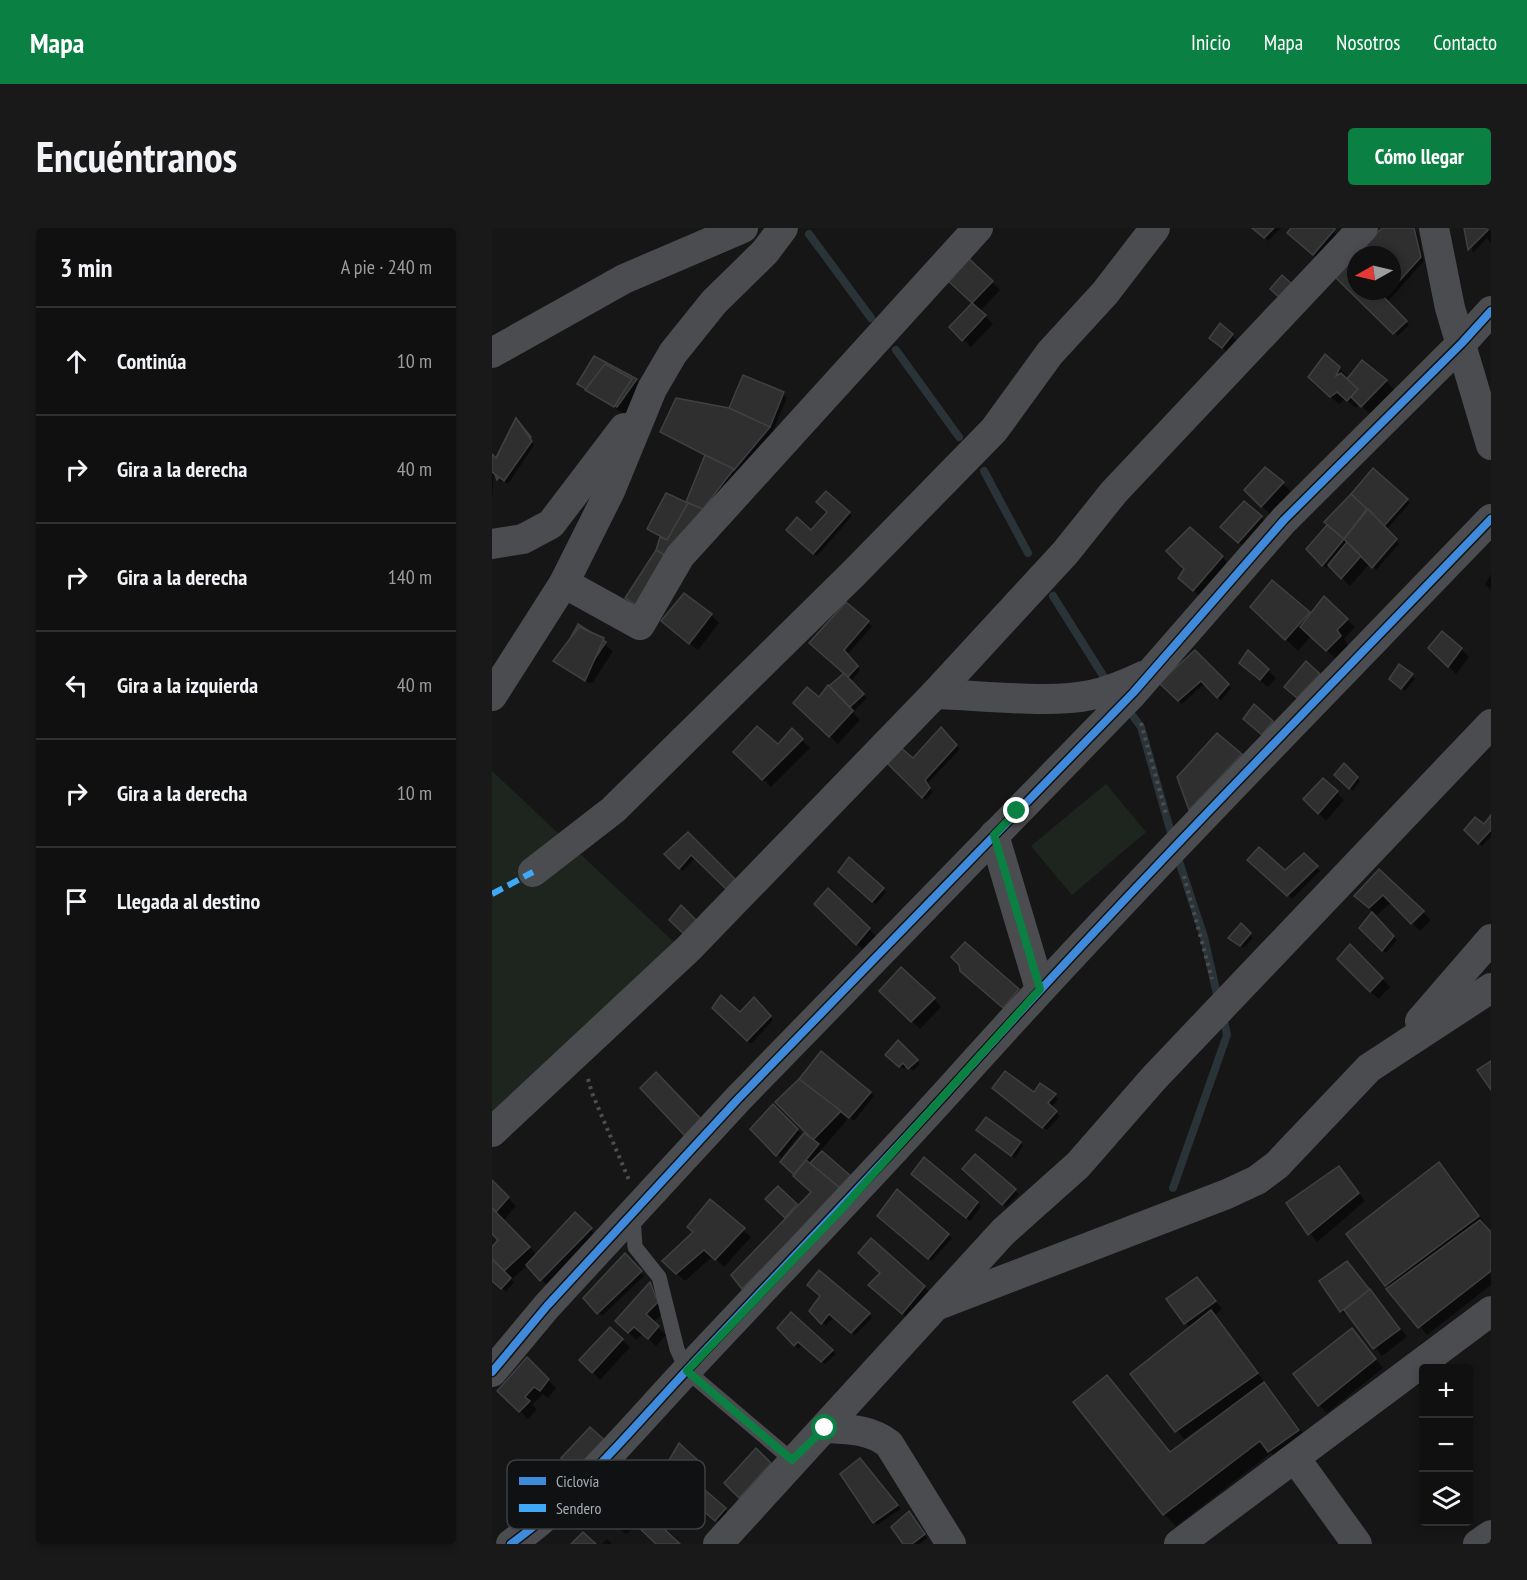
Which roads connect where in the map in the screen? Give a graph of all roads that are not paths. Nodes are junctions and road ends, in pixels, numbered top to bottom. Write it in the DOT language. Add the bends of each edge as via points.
graph roads {
  1 [pos="742,228"];
  2 [pos="783,228"];
  3 [pos="978,228"];
  4 [pos="1155,228"];
  5 [pos="1363,228"];
  6 [pos="1434,228"];
  7 [pos="1491,311"];
  8 [pos="1491,337"];
  9 [pos="1462,344"];
  10 [pos="492,353"];
  11 [pos="652,388"];
  12 [pos="1491,445"];
  13 [pos="1491,519"];
  14 [pos="492,544"];
  15 [pos="564,583"];
  16 [pos="1151,672"];
  17 [pos="934,694"];
  18 [pos="492,696"];
  19 [pos="1491,724"];
  20 [pos="994,835"];
  21 [pos="532,872"];
  22 [pos="1491,939"];
  23 [pos="1491,988"];
  24 [pos="1040,989"];
  25 [pos="1393,1051"];
  26 [pos="492,1132"];
  27 [pos="632,1214"];
  28 [pos="933,1307"];
  29 [pos="1491,1311"];
  30 [pos="687,1371"];
  31 [pos="492,1372"];
  32 [pos="825,1428"];
  33 [pos="1295,1458"];
  34 [pos="606,1460"];
  35 [pos="792,1460"];
  36 [pos="492,1527"];
  37 [pos="532,1529"];
  38 [pos="1491,1534"];
  39 [pos="723,1542"];
  40 [pos="503,1544"];
  41 [pos="511,1544"];
  42 [pos="951,1544"];
  43 [pos="1179,1544"];
  44 [pos="1357,1544"];
  45 [pos="1478,1544"];
  1 -- 10 [label="street" via="624,279"];
  2 -- 11 [label="street" via="765,252 714,302 673,353"];
  3 -- 15 [label="street" via="680,556 640,625"];
  4 -- 21 [label="street" via="969,455 613,810"];
  5 -- 17 [label="street" via="1114,492 1065,552"];
  6 -- 9 [label="street" via="1450,308"];
  7 -- 9 [label="street"];
  8 -- 9 [label="street"];
  9 -- 12 [label="street"];
  9 -- 16 [label="street" via="1284,520"];
  11 -- 14 [label="street" via="551,524 523,539"];
  11 -- 15 [label="street" via="610,491"];
  13 -- 24 [label="street"];
  15 -- 18 [label="street"];
  16 -- 17 [label="street" via="1089,696"];
  16 -- 20 [label="street"];
  17 -- 26 [label="street" via="688,949"];
  19 -- 28 [label="street" via="1154,1078 1078,1165 1003,1232"];
  20 -- 24 [label="street"];
  20 -- 27 [label="street"];
  22 -- 25 [label="street"];
  23 -- 25 [label="street"];
  24 -- 30 [label="street" via="839,1212"];
  25 -- 28 [label="street" via="1369,1068 1276,1165 1257,1179"];
  27 -- 30 [label="lane" via="635,1246 659,1277 677,1349"];
  27 -- 31 [label="street"];
  28 -- 32 [label="street"];
  29 -- 33 [label="street"];
  30 -- 34 [label="street"];
  30 -- 35 [label="lane"];
  32 -- 35 [label="street"];
  32 -- 42 [label="street" via="858,1429 889,1444"];
  33 -- 43 [label="street"];
  33 -- 44 [label="street"];
  35 -- 39 [label="street"];
  36 -- 40 [label="street"];
  37 -- 41 [label="street"];
  38 -- 45 [label="street"];
}
